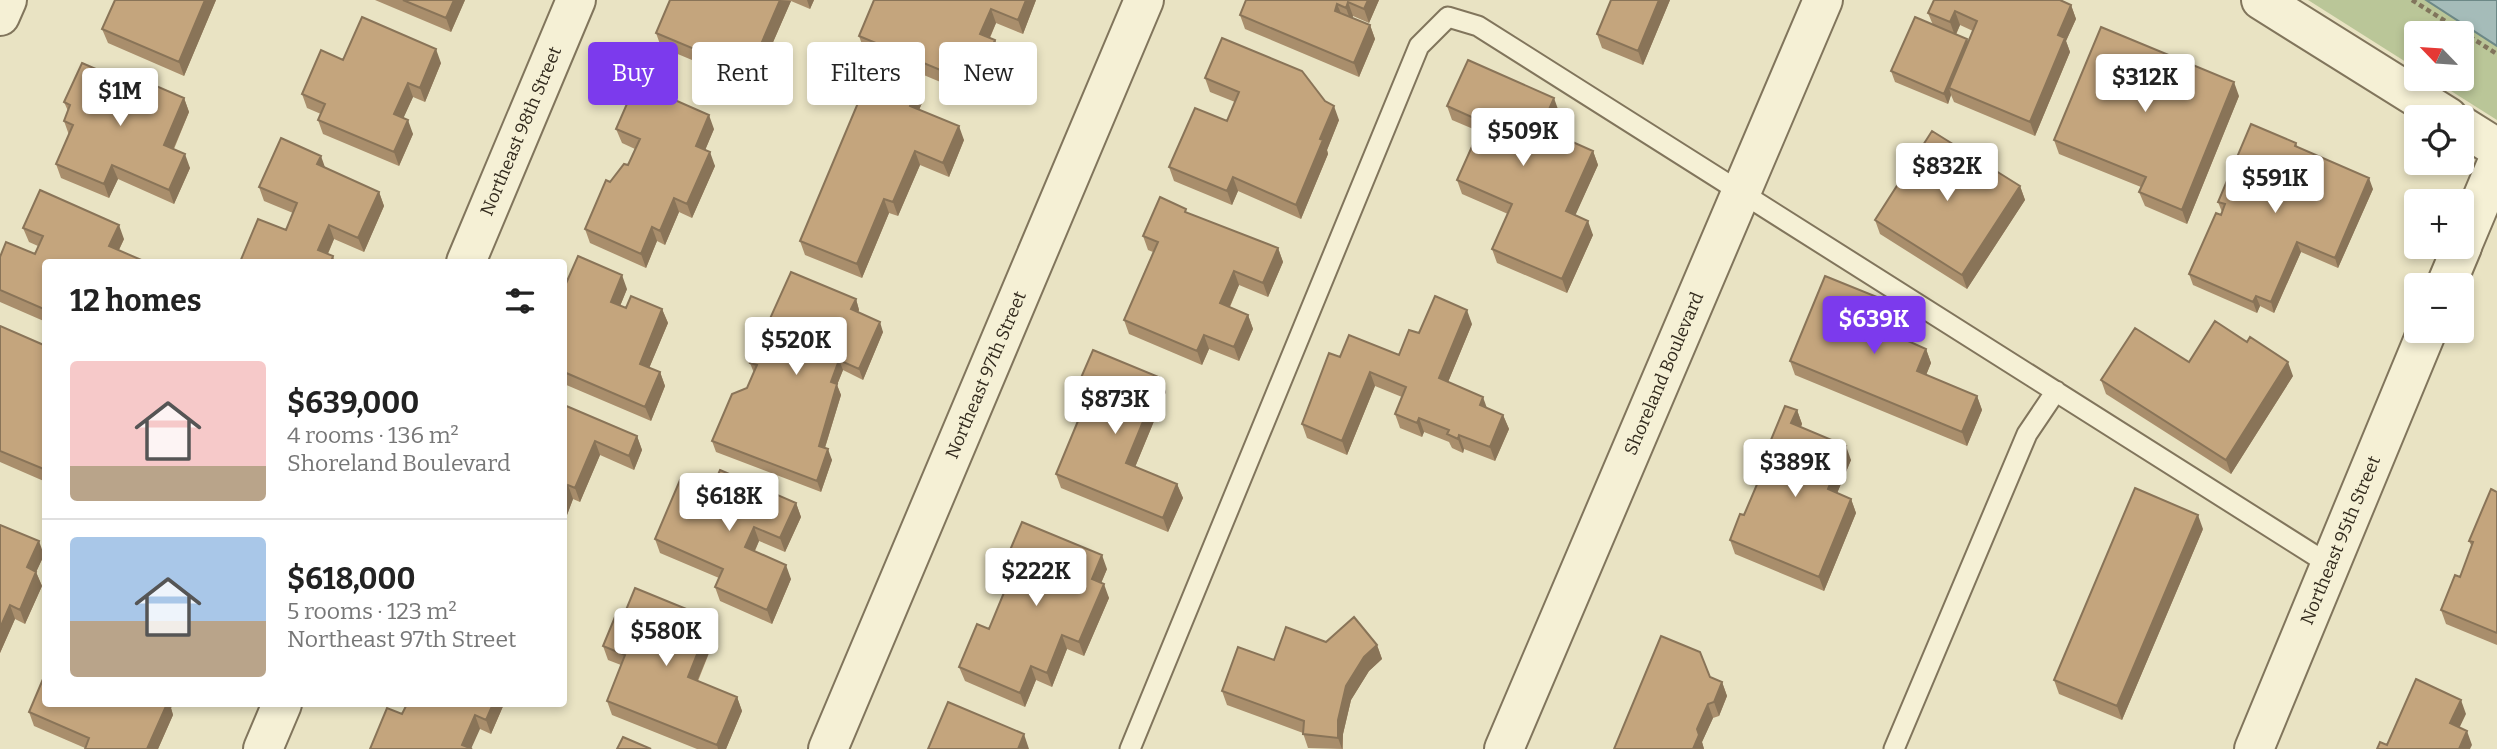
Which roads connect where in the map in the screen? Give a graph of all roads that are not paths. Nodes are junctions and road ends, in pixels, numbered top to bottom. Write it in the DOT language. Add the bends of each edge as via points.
graph roads {
  1 [pos="7,0"];
  2 [pos="576,0"];
  3 [pos="1144,0"];
  4 [pos="1823,0"];
  5 [pos="2261,0"];
  6 [pos="0,16"];
  7 [pos="2429,105"];
  8 [pos="2474,134"];
  9 [pos="2497,148"];
  10 [pos="2497,163"];
  11 [pos="1741,193"];
  12 [pos="2474,218"];
  13 [pos="467,259"];
  14 [pos="2422,343"];
  15 [pos="2056,391"];
  16 [pos="2330,565"];
  17 [pos="281,707"];
  18 [pos="263,749"];
  19 [pos="828,749"];
  20 [pos="1130,749"];
  21 [pos="1504,749"];
  22 [pos="1894,749"];
  23 [pos="2254,749"];
  1 -- 6 [label="street"];
  2 -- 13 [label="street, Northeast 98th Street"];
  3 -- 19 [label="street, Northeast 97th Street"];
  4 -- 11 [label="street, Shoreland Boulevard"];
  5 -- 7 [label="street"];
  8 -- 9 [label="street"];
  10 -- 12 [label="street"];
  11 -- 15 [label="lane"];
  11 -- 20 [label="lane" via="1478,26 1448,17 1419,47"];
  11 -- 21 [label="street, Shoreland Boulevard"];
  14 -- 16 [label="street, Northeast 95th Street"];
  15 -- 16 [label="lane"];
  15 -- 22 [label="lane" via="2028,435"];
  16 -- 23 [label="street, Northeast 95th Street"];
  17 -- 18 [label="street"];
}
